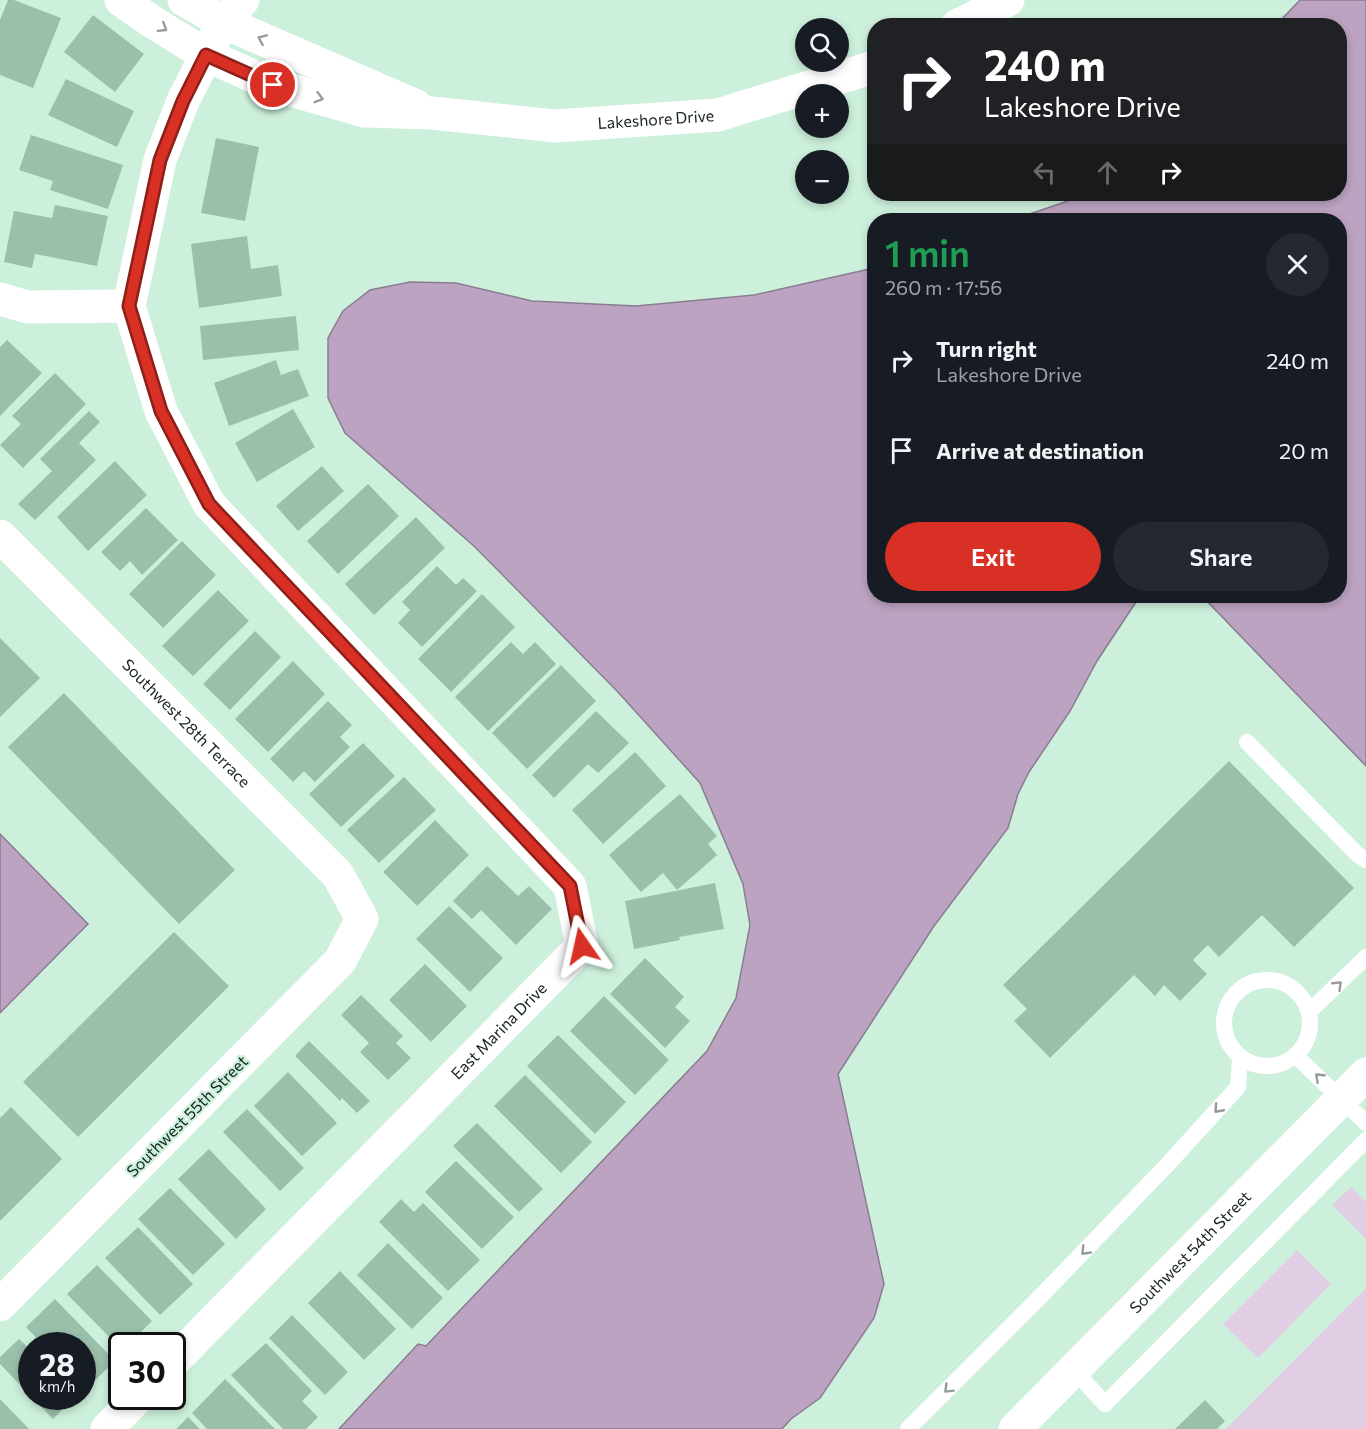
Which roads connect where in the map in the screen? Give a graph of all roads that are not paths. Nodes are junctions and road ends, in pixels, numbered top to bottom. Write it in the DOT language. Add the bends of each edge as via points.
graph roads {
  1 [pos="121,0"];
  2 [pos="184,0"];
  3 [pos="1008,0"];
  4 [pos="233,11"];
  5 [pos="973,18"];
  6 [pos="206,55"];
  7 [pos="867,69"];
  8 [pos="432,113"];
  9 [pos="0,299"];
  10 [pos="129,306"];
  11 [pos="0,536"];
  12 [pos="1247,742"];
  13 [pos="1366,860"];
  14 [pos="362,919"];
  15 [pos="1366,957"];
  16 [pos="1309,1012"];
  17 [pos="1295,1055"];
  18 [pos="1240,1058"];
  19 [pos="1366,1074"];
  20 [pos="1342,1099"];
  21 [pos="1366,1123"];
  22 [pos="1366,1140"];
  23 [pos="0,1305"];
  24 [pos="186,1349"];
  25 [pos="1074,1370"];
  26 [pos="125,1410"];
  27 [pos="107,1429"];
  28 [pos="908,1429"];
  29 [pos="1015,1429"];
  1 -- 6 [label="street, Lakeshore Drive, one-way"];
  2 -- 4 [label="street, Lakeshore Drive"];
  3 -- 5 [label="street"];
  4 -- 6 [label="street, East Marina Drive"];
  8 -- 4 [label="street, Lakeshore Drive, one-way"];
  6 -- 8 [label="street, Lakeshore Drive, one-way" via="273,85 365,111"];
  6 -- 10 [label="street, East Marina Drive" via="160,160"];
  7 -- 8 [label="street, Lakeshore Drive" via="718,116 555,126"];
  9 -- 10 [label="street" via="28,307"];
  10 -- 24 [label="street, East Marina Drive" via="161,411 209,504 570,886 582,946"];
  11 -- 14 [label="street, Southwest 28th Terrace" via="338,875"];
  12 -- 13 [label="lane"];
  14 -- 23 [label="street, Southwest 55th Street" via="340,962"];
  16 -- 15 [label="lane, one-way"];
  16 -- 17 [label="lane" via="1308,1035"];
  16 -- 18 [label="lane" via="1293,988 1279,981 1249,983 1236,991 1223,1018 1224,1033"];
  17 -- 18 [label="lane" via="1268,1066"];
  20 -- 17 [label="lane, one-way"];
  18 -- 28 [label="lane, one-way" via="1238,1087 1038,1299"];
  19 -- 20 [label="street, Southwest 54th Street"];
  20 -- 21 [label="lane"];
  20 -- 25 [label="street, Southwest 54th Street"];
  22 -- 25 [label="lane" via="1105,1404"];
  25 -- 29 [label="street, Southwest 54th Street"];
  26 -- 27 [label="street"];
}
